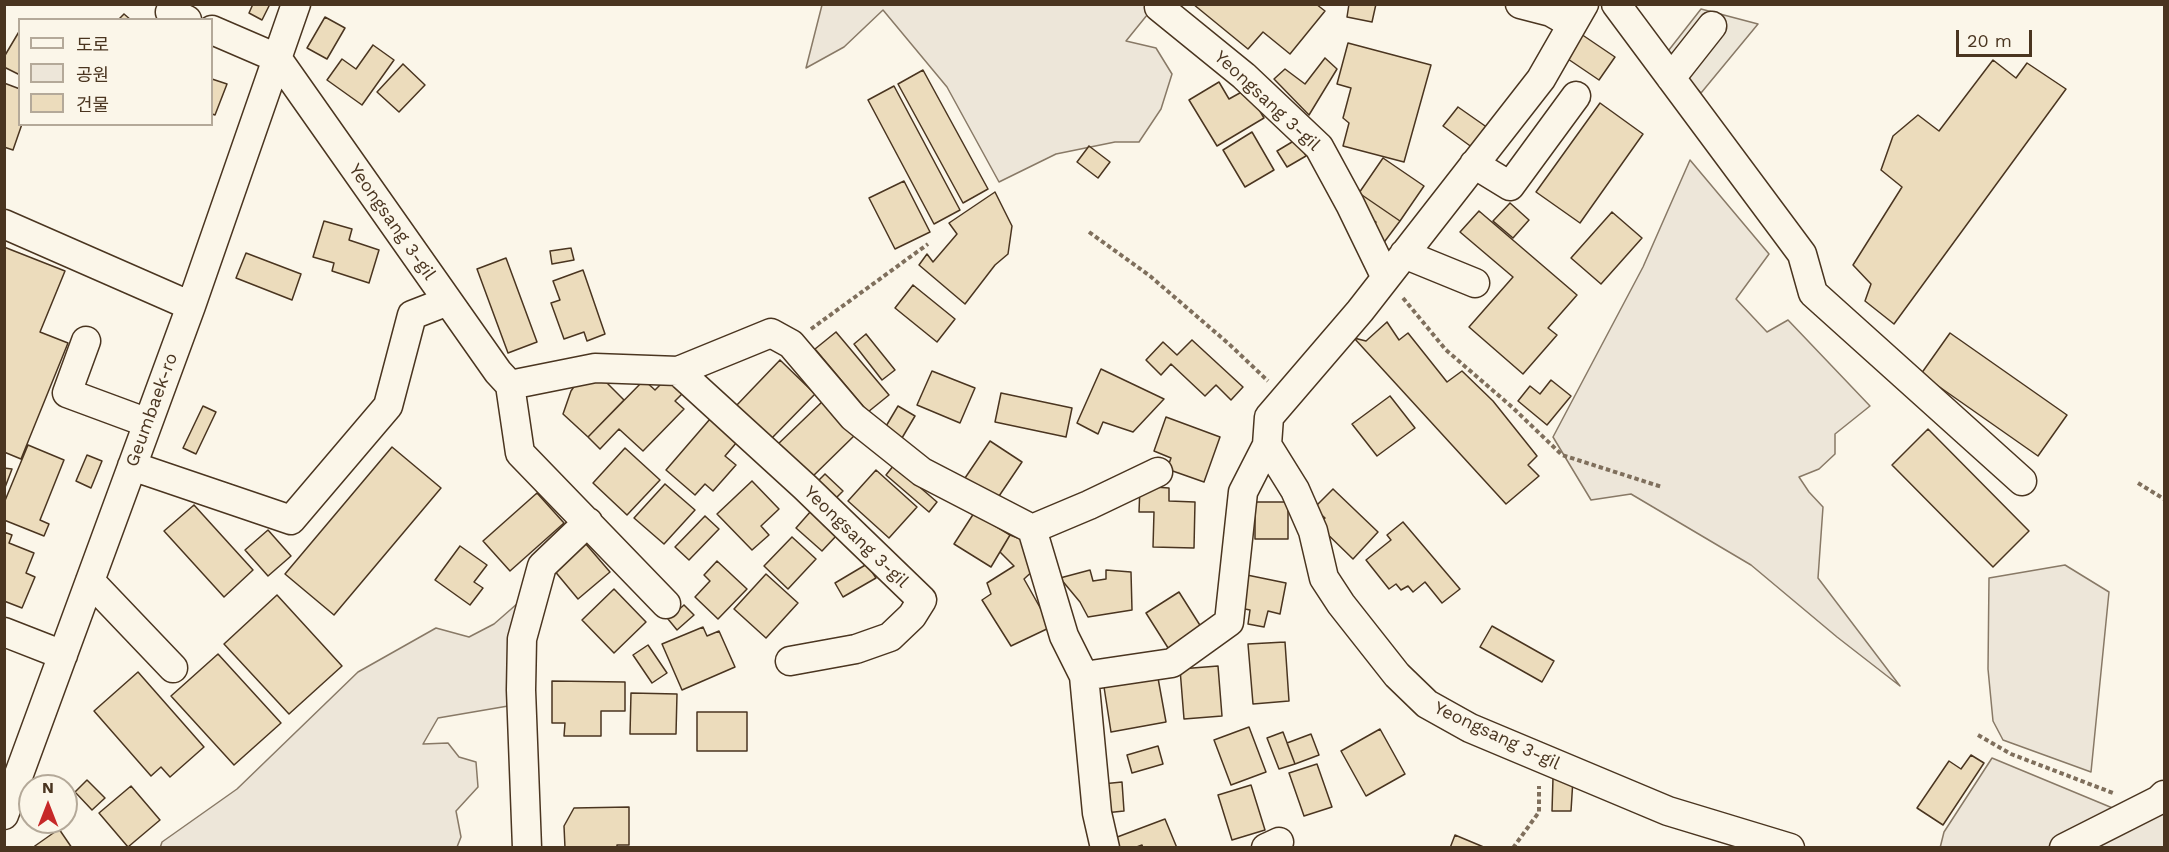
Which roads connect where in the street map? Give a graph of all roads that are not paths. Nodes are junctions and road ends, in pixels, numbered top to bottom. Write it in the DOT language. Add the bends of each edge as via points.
graph roads {
  1 [pos="296,4"];
  2 [pos="1520,4"];
  3 [pos="1616,4"];
  4 [pos="1159,7"];
  5 [pos="1578,14"];
  6 [pos="1712,26"];
  7 [pos="213,30"];
  8 [pos="277,58"];
  9 [pos="1671,78"];
  10 [pos="1576,96"];
  11 [pos="1474,164"];
  12 [pos="4,224"];
  13 [pos="1404,254"];
  14 [pos="1386,276"];
  15 [pos="1474,283"];
  16 [pos="448,301"];
  17 [pos="190,306"];
  18 [pos="86,341"];
  19 [pos="678,371"];
  20 [pos="510,385"];
  21 [pos="148,423"];
  22 [pos="1266,445"];
  23 [pos="132,466"];
  24 [pos="1158,472"];
  25 [pos="2022,481"];
  26 [pos="588,522"];
  27 [pos="1032,530"];
  28 [pos="90,580"];
  29 [pos="666,604"];
  30 [pos="4,632"];
  31 [pos="63,654"];
  32 [pos="790,661"];
  33 [pos="173,668"];
  34 [pos="1084,676"];
  35 [pos="2156,801"];
  36 [pos="4,815"];
  37 [pos="527,848"];
  38 [pos="1106,848"];
  39 [pos="1790,848"];
  40 [pos="2064,848"];
  1 -- 8 [label="street, Geumbaek-ro"];
  2 -- 5 [label="street"];
  3 -- 9 [label="street"];
  4 -- 14 [label="street, Yeongsang 3-gil" via="1244,76 1319,147"];
  5 -- 11 [label="street" via="1540,79"];
  6 -- 9 [label="street"];
  7 -- 8 [label="street"];
  8 -- 16 [label="street, Yeongsang 3-gil"];
  8 -- 17 [label="street, Geumbaek-ro"];
  9 -- 25 [label="street" via="1802,254 1813,293"];
  10 -- 11 [label="street" via="1510,186"];
  11 -- 13 [label="street"];
  12 -- 17 [label="street"];
  13 -- 14 [label="street"];
  13 -- 15 [label="street"];
  14 -- 22 [label="street" via="1269,417"];
  16 -- 20 [label="street, Yeongsang 3-gil"];
  16 -- 23 [label="street" via="412,315 388,406 291,520"];
  17 -- 21 [label="street, Geumbaek-ro"];
  18 -- 21 [label="street" via="68,393"];
  19 -- 20 [label="street" via="595,368"];
  19 -- 27 [label="street" via="771,333 791,344 853,417 922,472"];
  19 -- 32 [label="street, Yeongsang 3-gil" via="922,600 890,637 856,649"];
  20 -- 26 [label="street" via="520,453"];
  21 -- 23 [label="street, Geumbaek-ro"];
  22 -- 34 [label="street" via="1243,492 1229,622 1172,663"];
  22 -- 39 [label="street, Yeongsang 3-gil" via="1304,510 1324,578 1397,675 1427,704 1470,728 1668,811"];
  23 -- 28 [label="street, Geumbaek-ro"];
  24 -- 27 [label="street"];
  26 -- 29 [label="street"];
  26 -- 37 [label="street" via="542,566 522,639"];
  27 -- 34 [label="street" via="1064,636"];
  28 -- 31 [label="street, Geumbaek-ro"];
  28 -- 33 [label="street"];
  30 -- 31 [label="street"];
  31 -- 36 [label="street, Geumbaek-ro"];
  34 -- 38 [label="street" via="1097,813"];
  35 -- 40 [label="street"];
}
